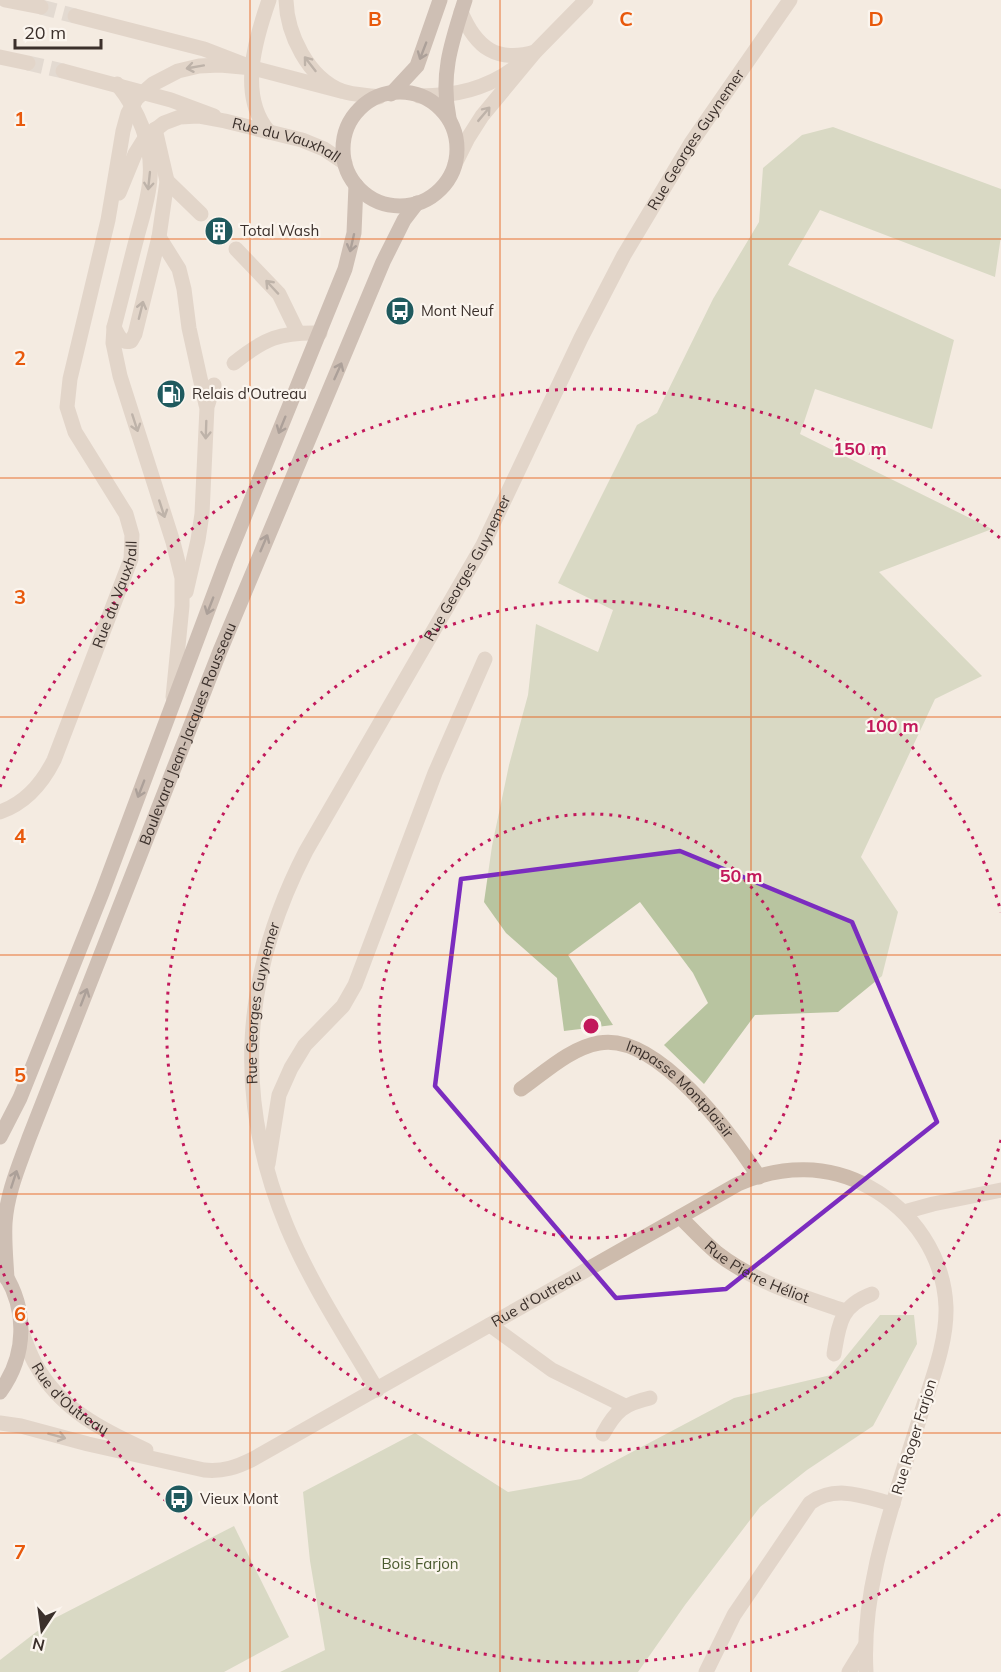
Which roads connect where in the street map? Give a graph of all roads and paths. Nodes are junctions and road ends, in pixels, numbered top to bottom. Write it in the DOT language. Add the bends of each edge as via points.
graph roads {
  1 [pos="5,0"];
  2 [pos="269,0"];
  3 [pos="286,0"];
  4 [pos="440,0"];
  5 [pos="586,0"];
  6 [pos="790,0"];
  7 [pos="463,6"];
  8 [pos="41,7"];
  9 [pos="75,16"];
  10 [pos="535,52"];
  11 [pos="0,57"];
  12 [pos="28,63"];
  13 [pos="253,68"];
  14 [pos="63,71"];
  15 [pos="117,84"];
  16 [pos="341,91"];
  17 [pos="143,92"];
  18 [pos="385,95"];
  19 [pos="419,96"];
  20 [pos="445,96"];
  21 [pos="132,105"];
  22 [pos="225,121"];
  23 [pos="449,121"];
  24 [pos="269,132"];
  25 [pos="150,133"];
  26 [pos="345,163"];
  27 [pos="455,164"];
  28 [pos="167,181"];
  29 [pos="356,185"];
  30 [pos="417,203"];
  31 [pos="201,214"];
  32 [pos="108,220"];
  33 [pos="159,237"];
  34 [pos="236,249"];
  35 [pos="114,327"];
  36 [pos="298,333"];
  37 [pos="320,333"];
  38 [pos="234,363"];
  39 [pos="213,384"];
  40 [pos="207,407"];
  41 [pos="182,606"];
  42 [pos="485,659"];
  43 [pos="173,703"];
  44 [pos="0,812"];
  45 [pos="520,1089"];
  46 [pos="0,1137"];
  47 [pos="267,1170"];
  48 [pos="759,1177"];
  49 [pos="1001,1190"];
  50 [pos="904,1212"];
  51 [pos="680,1217"];
  52 [pos="4,1273"];
  53 [pos="872,1294"];
  54 [pos="845,1311"];
  55 [pos="490,1325"];
  56 [pos="21,1331"];
  57 [pos="834,1354"];
  58 [pos="377,1390"];
  59 [pos="0,1392"];
  60 [pos="650,1398"];
  61 [pos="625,1406"];
  62 [pos="0,1423"];
  63 [pos="603,1434"];
  64 [pos="171,1461"];
  65 [pos="893,1504"];
  66 [pos="865,1646"];
  67 [pos="706,1672"];
  68 [pos="849,1672"];
  69 [pos="866,1672"];
  1 -- 8 [label="street"];
  2 -- 13 [label="street"];
  16 -- 3 [label="street, one-way" via="322,78 299,49 290,29"];
  4 -- 18 [label="main road, one-way" via="417,66"];
  5 -- 10 [label="street"];
  6 -- 47 [label="street, Rue Georges Guynemer" via="691,143 624,255 483,545 306,851 284,897 266,948 252,1036 252,1099"];
  7 -- 10 [label="street" via="474,38 489,50 514,56"];
  7 -- 20 [label="main road" via="447,62"];
  9 -- 13 [label="street, Rue du Vauxhall" via="204,49"];
  10 -- 20 [label="street" via="494,82"];
  27 -- 10 [label="street, one-way" via="477,123"];
  11 -- 12 [label="street"];
  13 -- 16 [label="street, Rue du Vauxhall"];
  13 -- 17 [label="street, Rue du Vauxhall, one-way" via="220,65 188,69 161,79"];
  13 -- 24 [label="street" via="254,103"];
  14 -- 15 [label="street, Rue du Vauxhall"];
  15 -- 17 [label="street, Rue du Vauxhall"];
  15 -- 21 [label="street"];
  16 -- 18 [label="street, Rue du Vauxhall"];
  17 -- 21 [label="street, Rue du Vauxhall"];
  17 -- 22 [label="street, Rue du Vauxhall"];
  18 -- 19 [label="main road"];
  18 -- 26 [label="main road" via="364,106 350,124 343,146"];
  19 -- 20 [label="street"];
  19 -- 23 [label="main road"];
  20 -- 23 [label="main road"];
  21 -- 25 [label="street"];
  21 -- 32 [label="street, Rue du Vauxhall" via="123,131"];
  22 -- 24 [label="street, Rue du Vauxhall"];
  22 -- 25 [label="street, Rue du Vauxhall" via="188,116 172,119"];
  23 -- 27 [label="main road" via="456,142"];
  24 -- 26 [label="street, Rue du Vauxhall" via="318,146"];
  25 -- 28 [label="street"];
  25 -- 32 [label="street, Rue du Vauxhall" via="135,154"];
  25 -- 35 [label="street, one-way" via="150,178"];
  26 -- 29 [label="main road"];
  27 -- 30 [label="main road" via="441,189"];
  28 -- 31 [label="street"];
  28 -- 33 [label="street"];
  29 -- 30 [label="main road" via="384,204"];
  29 -- 37 [label="main road, Boulevard Jean-Jacques Rousseau, one-way" via="351,250"];
  52 -- 30 [label="main road, Boulevard Jean-Jacques Rousseau, one-way" via="11,1185 29,1138 248,582 383,262"];
  32 -- 44 [label="street, Rue du Vauxhall" via="70,379 67,407 75,432 126,514 132,535 131,559 54,760 33,792"];
  35 -- 33 [label="street, one-way" via="121,340 131,341"];
  33 -- 40 [label="street" via="178,269 184,289"];
  36 -- 34 [label="street, one-way" via="279,294"];
  35 -- 41 [label="street, one-way" via="120,376 182,579"];
  36 -- 37 [label="street"];
  36 -- 38 [label="street" via="261,343"];
  37 -- 43 [label="main road, Boulevard Jean-Jacques Rousseau, one-way"];
  39 -- 40 [label="street"];
  40 -- 41 [label="street, one-way" via="202,514"];
  41 -- 43 [label="street"];
  42 -- 47 [label="street, Rue Georges Guynemer" via="435,773 355,985 343,1006 305,1045 285,1080"];
  43 -- 46 [label="main road, Boulevard Jean-Jacques Rousseau, one-way" via="20,1098"];
  45 -- 48 [label="street, Impasse Montplaisir" via="576,1051 600,1043 622,1043 646,1054 677,1077 719,1121"];
  47 -- 58 [label="street, Rue Georges Guynemer" via="302,1258"];
  48 -- 50 [label="street, Rue d'Outreau" via="791,1170 836,1173 881,1193"];
  48 -- 51 [label="street, Rue d'Outreau" via="738,1184"];
  49 -- 50 [label="street"];
  50 -- 65 [label="street, Rue Roger Farjon" via="938,1264 946,1320 941,1349"];
  51 -- 54 [label="street, Rue Pierre Héliot" via="718,1253 748,1274"];
  51 -- 55 [label="street, Rue d'Outreau"];
  52 -- 56 [label="main road, Boulevard Jean-Jacques Rousseau" via="19,1308"];
  53 -- 54 [label="street"];
  54 -- 57 [label="street"];
  55 -- 58 [label="street, Rue d'Outreau"];
  55 -- 61 [label="street" via="552,1370"];
  56 -- 59 [label="main road, Boulevard Jean-Jacques Rousseau" via="16,1362"];
  56 -- 64 [label="street, Rue d'Outreau" via="35,1364 59,1397 108,1433"];
  58 -- 64 [label="street, Rue d'Outreau" via="233,1468 204,1470"];
  60 -- 61 [label="street"];
  61 -- 63 [label="street" via="615,1413"];
  62 -- 64 [label="street, Rue d'Outreau, one-way"];
  65 -- 66 [label="street, Rue Roger Farjon" via="873,1580"];
  65 -- 67 [label="street" via="837,1492 810,1503 734,1615"];
  66 -- 68 [label="street"];
  66 -- 69 [label="street, Rue Roger Farjon"];
}
